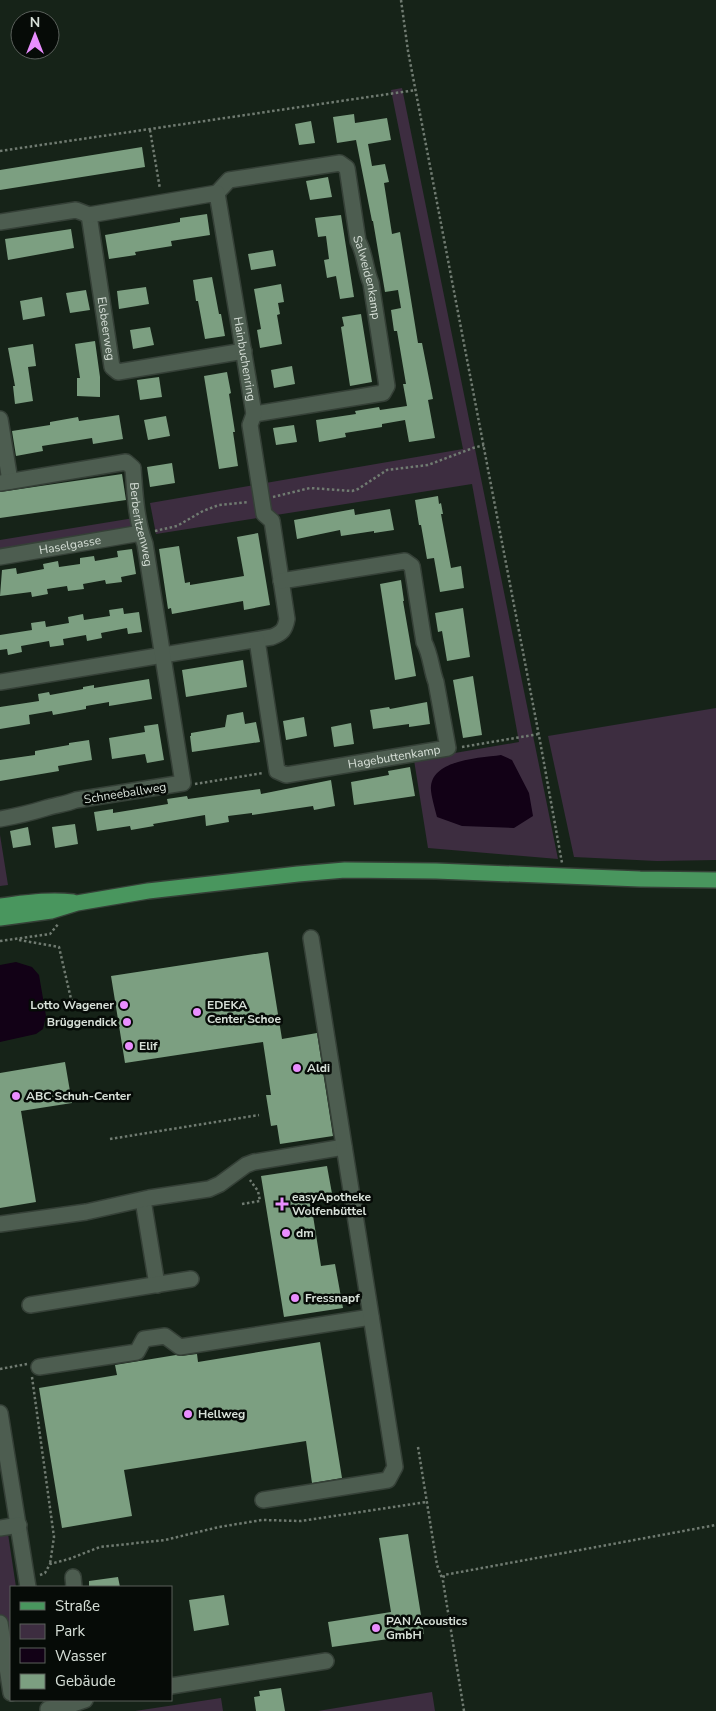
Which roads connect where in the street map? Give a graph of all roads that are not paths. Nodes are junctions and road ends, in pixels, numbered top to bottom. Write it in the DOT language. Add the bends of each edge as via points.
graph roads {
  1 [pos="218,193"];
  2 [pos="89,215"];
  3 [pos="0,222"];
  4 [pos="244,352"];
  5 [pos="254,414"];
  6 [pos="0,419"];
  7 [pos="5,482"];
  8 [pos="141,533"];
  9 [pos="0,557"];
  10 [pos="281,581"];
  11 [pos="257,640"];
  12 [pos="162,656"];
  13 [pos="0,682"];
  14 [pos="0,819"];
  15 [pos="716,880"];
  16 [pos="77,903"];
  17 [pos="0,906"];
  18 [pos="0,918"];
  19 [pos="311,938"];
  20 [pos="344,1148"];
  21 [pos="143,1200"];
  22 [pos="0,1224"];
  23 [pos="191,1279"];
  24 [pos="157,1285"];
  25 [pos="30,1305"];
  26 [pos="371,1317"];
  27 [pos="39,1367"];
  28 [pos="0,1413"];
  29 [pos="262,1500"];
  30 [pos="8,1505"];
  31 [pos="18,1525"];
  32 [pos="0,1528"];
  33 [pos="28,1582"];
  34 [pos="0,1623"];
  35 [pos="326,1661"];
  36 [pos="172,1686"];
  37 [pos="10,1687"];
  38 [pos="82,1701"];
  39 [pos="48,1707"];
  1 -- 2 [label="street"];
  1 -- 4 [label="street, Hainbuchenring"];
  1 -- 5 [label="street, Salweidenkamp" via="229,180 340,163 346,168 358,241 371,283 387,386 383,393"];
  2 -- 3 [label="street" via="76,210"];
  2 -- 4 [label="street, Elsbeerweg" via="112,367 118,372"];
  4 -- 5 [label="street, Hainbuchenring"];
  5 -- 10 [label="street, Hainbuchenring" via="250,425 264,514 272,521"];
  6 -- 7 [label="street"];
  7 -- 8 [label="street, Berberitzenweg" via="126,462 133,468"];
  8 -- 9 [label="street, Haselgasse"];
  8 -- 12 [label="street, Berberitzenweg"];
  10 -- 11 [label="street, Hainbuchenring" via="287,619 285,629 272,637"];
  10 -- 11 [label="street, Hagebuttenkamp" via="405,561 412,566 424,642 429,651 448,748 286,775 277,771"];
  11 -- 12 [label="street, Hainbuchenring"];
  12 -- 13 [label="street, Hainbuchenring"];
  12 -- 14 [label="street, Schneeballweg" via="183,783 76,800 33,814"];
  15 -- 16 [label="main road" via="345,870 148,891"];
  16 -- 17 [label="main road" via="51,900"];
  16 -- 18 [label="main road" via="51,911"];
  19 -- 20 [label="street"];
  20 -- 21 [label="street" via="254,1162 209,1189"];
  20 -- 26 [label="street"];
  21 -- 22 [label="street"];
  21 -- 24 [label="street"];
  23 -- 24 [label="street"];
  24 -- 25 [label="street"];
  26 -- 27 [label="street" via="180,1347 165,1336 144,1339 137,1352"];
  26 -- 29 [label="street" via="395,1467 388,1480"];
  28 -- 30 [label="street"];
  30 -- 31 [label="street"];
  31 -- 32 [label="street"];
  31 -- 33 [label="street"];
  34 -- 37 [label="street"];
  35 -- 36 [label="street"];
  38 -- 39 [label="street" via="64,1707"];
}
